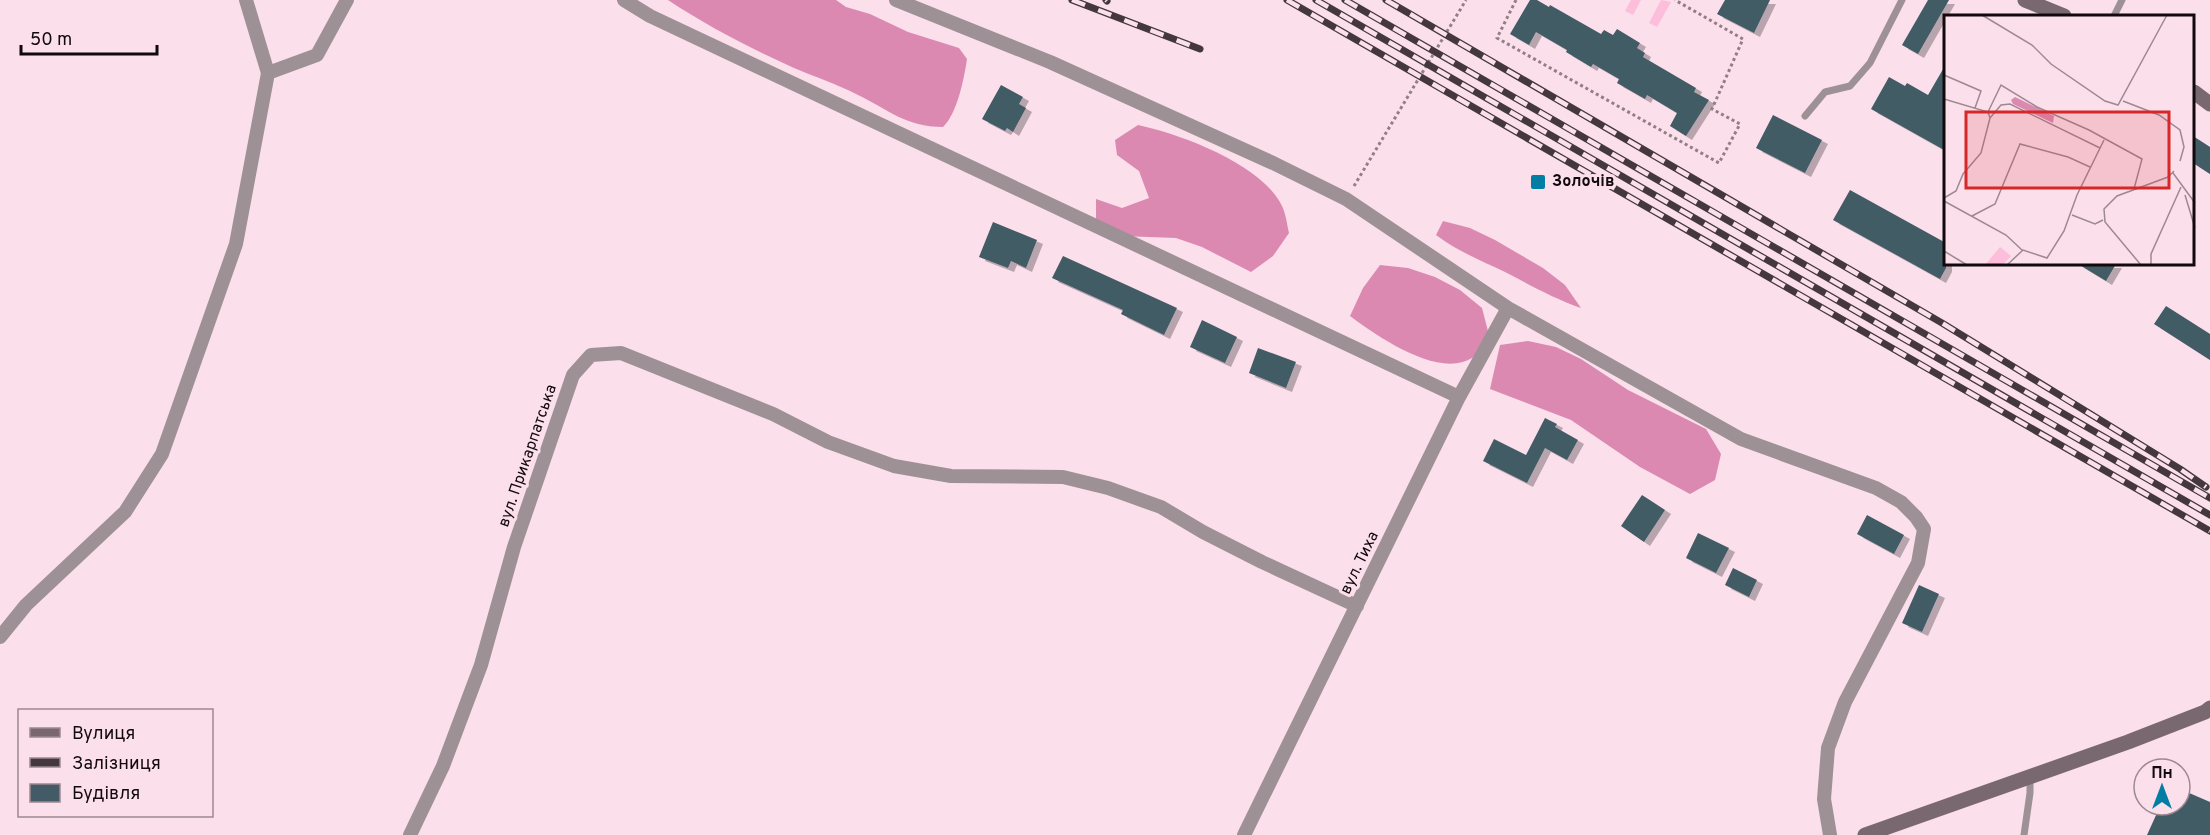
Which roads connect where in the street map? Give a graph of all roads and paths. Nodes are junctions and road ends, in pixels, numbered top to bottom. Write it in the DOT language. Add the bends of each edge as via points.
graph roads {
  1 [pos="246,0"];
  2 [pos="347,0"];
  3 [pos="624,0"];
  4 [pos="896,0"];
  5 [pos="1466,0"];
  6 [pos="1516,0"];
  7 [pos="1675,0"];
  8 [pos="1902,0"];
  9 [pos="2025,0"];
  10 [pos="2122,0"];
  11 [pos="2062,15"];
  12 [pos="2114,15"];
  13 [pos="268,73"];
  14 [pos="2195,93"];
  15 [pos="2210,104"];
  16 [pos="1805,116"];
  17 [pos="1346,199"];
  18 [pos="1508,308"];
  19 [pos="1459,397"];
  20 [pos="1357,606"];
  21 [pos="0,637"];
  22 [pos="2210,708"];
  23 [pos="2030,777"];
  24 [pos="410,835"];
  25 [pos="1244,835"];
  26 [pos="1830,835"];
  27 [pos="1865,835"];
  28 [pos="2024,835"];
  1 -- 13 [label="street"];
  2 -- 13 [label="street" via="317,55"];
  3 -- 19 [label="street" via="650,16"];
  4 -- 17 [label="street" via="1050,62"];
  5 -- 17 [label="path"];
  6 -- 7 [label="path" via="1497,38 1719,163 1740,124 1712,109 1743,39"];
  8 -- 16 [label="lane" via="1870,63 1850,86 1825,92"];
  9 -- 11 [label="street"];
  10 -- 12 [label="lane"];
  13 -- 21 [label="street" via="236,244 162,454 125,512 26,605"];
  14 -- 15 [label="street"];
  17 -- 18 [label="street"];
  18 -- 19 [label="street, вул. Тиха"];
  18 -- 26 [label="street" via="1741,439 1876,488 1901,501 1924,529 1918,563 1845,702 1828,748 1824,799"];
  19 -- 20 [label="street, вул. Тиха"];
  20 -- 24 [label="street, вул. Прикарпатська" via="1262,562 1161,507 1108,488 1063,477 951,476 894,466 828,442 773,414 621,352 591,355 573,375 514,547 481,665 443,765"];
  20 -- 25 [label="street, вул. Тиха"];
  22 -- 23 [label="street"];
  23 -- 27 [label="street"];
  23 -- 28 [label="lane"];
}
